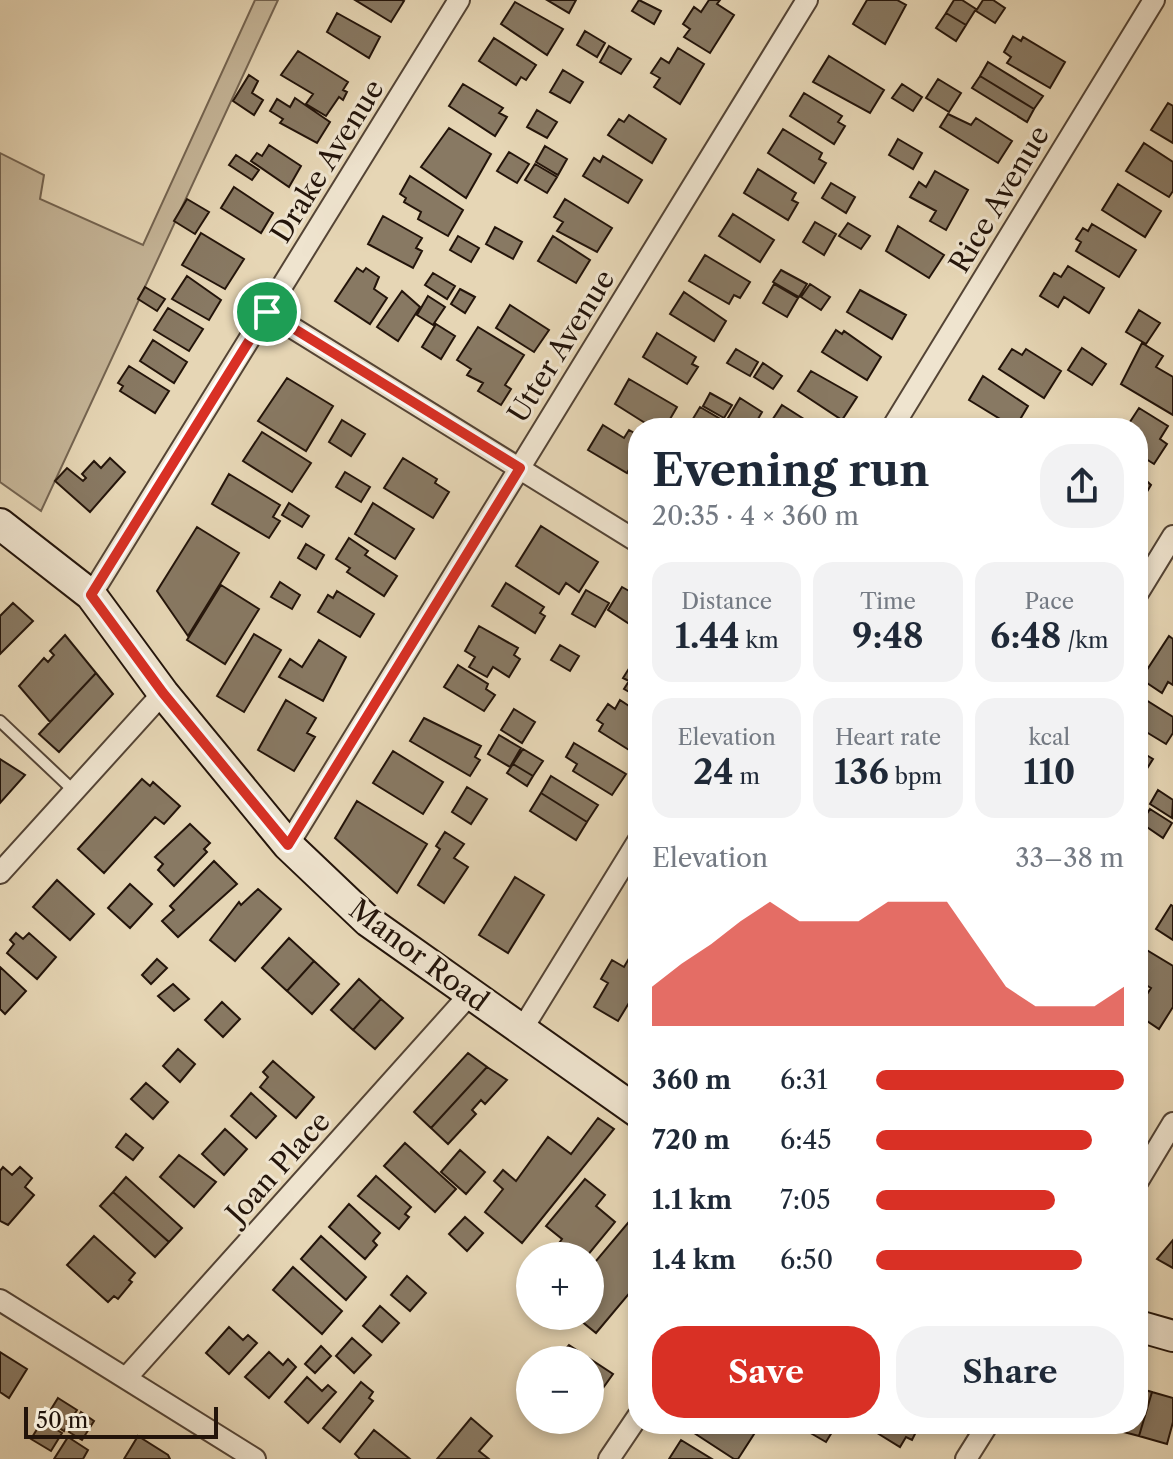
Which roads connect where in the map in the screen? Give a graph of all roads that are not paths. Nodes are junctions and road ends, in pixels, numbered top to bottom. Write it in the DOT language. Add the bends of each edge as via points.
graph roads {
  1 [pos="459,0"];
  2 [pos="807,0"];
  3 [pos="1154,0"];
  4 [pos="267,312"];
  5 [pos="898,418"];
  6 [pos="520,468"];
  7 [pos="0,524"];
  8 [pos="628,536"];
  9 [pos="1173,536"];
  10 [pos="1148,577"];
  11 [pos="91,595"];
  12 [pos="163,693"];
  13 [pos="0,721"];
  14 [pos="74,791"];
  15 [pos="288,845"];
  16 [pos="628,857"];
  17 [pos="0,873"];
  18 [pos="471,993"];
  19 [pos="521,1031"];
  20 [pos="628,1105"];
  21 [pos="1173,1123"];
  22 [pos="1148,1164"];
  23 [pos="0,1300"];
  24 [pos="1148,1329"];
  25 [pos="1173,1336"];
  26 [pos="126,1378"];
  27 [pos="628,1431"];
  28 [pos="982,1434"];
  29 [pos="244,1456"];
  30 [pos="609,1459"];
  31 [pos="966,1459"];
  1 -- 4 [label="street, Drake Avenue"];
  2 -- 6 [label="street, Utter Avenue"];
  3 -- 5 [label="street, Rice Avenue"];
  4 -- 6 [label="street"];
  4 -- 11 [label="street, Drake Avenue"];
  6 -- 8 [label="street"];
  6 -- 15 [label="street, Utter Avenue"];
  7 -- 11 [label="street, Manor Road"];
  9 -- 10 [label="street"];
  11 -- 12 [label="street, Manor Road"];
  12 -- 14 [label="street"];
  12 -- 15 [label="street, Manor Road"];
  13 -- 14 [label="lane"];
  14 -- 17 [label="street"];
  15 -- 18 [label="street, Manor Road" via="368,921"];
  16 -- 19 [label="street"];
  18 -- 19 [label="street, Manor Road"];
  18 -- 26 [label="street, Joan Place"];
  19 -- 20 [label="street, Manor Road"];
  21 -- 22 [label="street"];
  23 -- 26 [label="street"];
  24 -- 25 [label="street"];
  26 -- 29 [label="street"];
  27 -- 30 [label="street"];
  28 -- 31 [label="street"];
}
